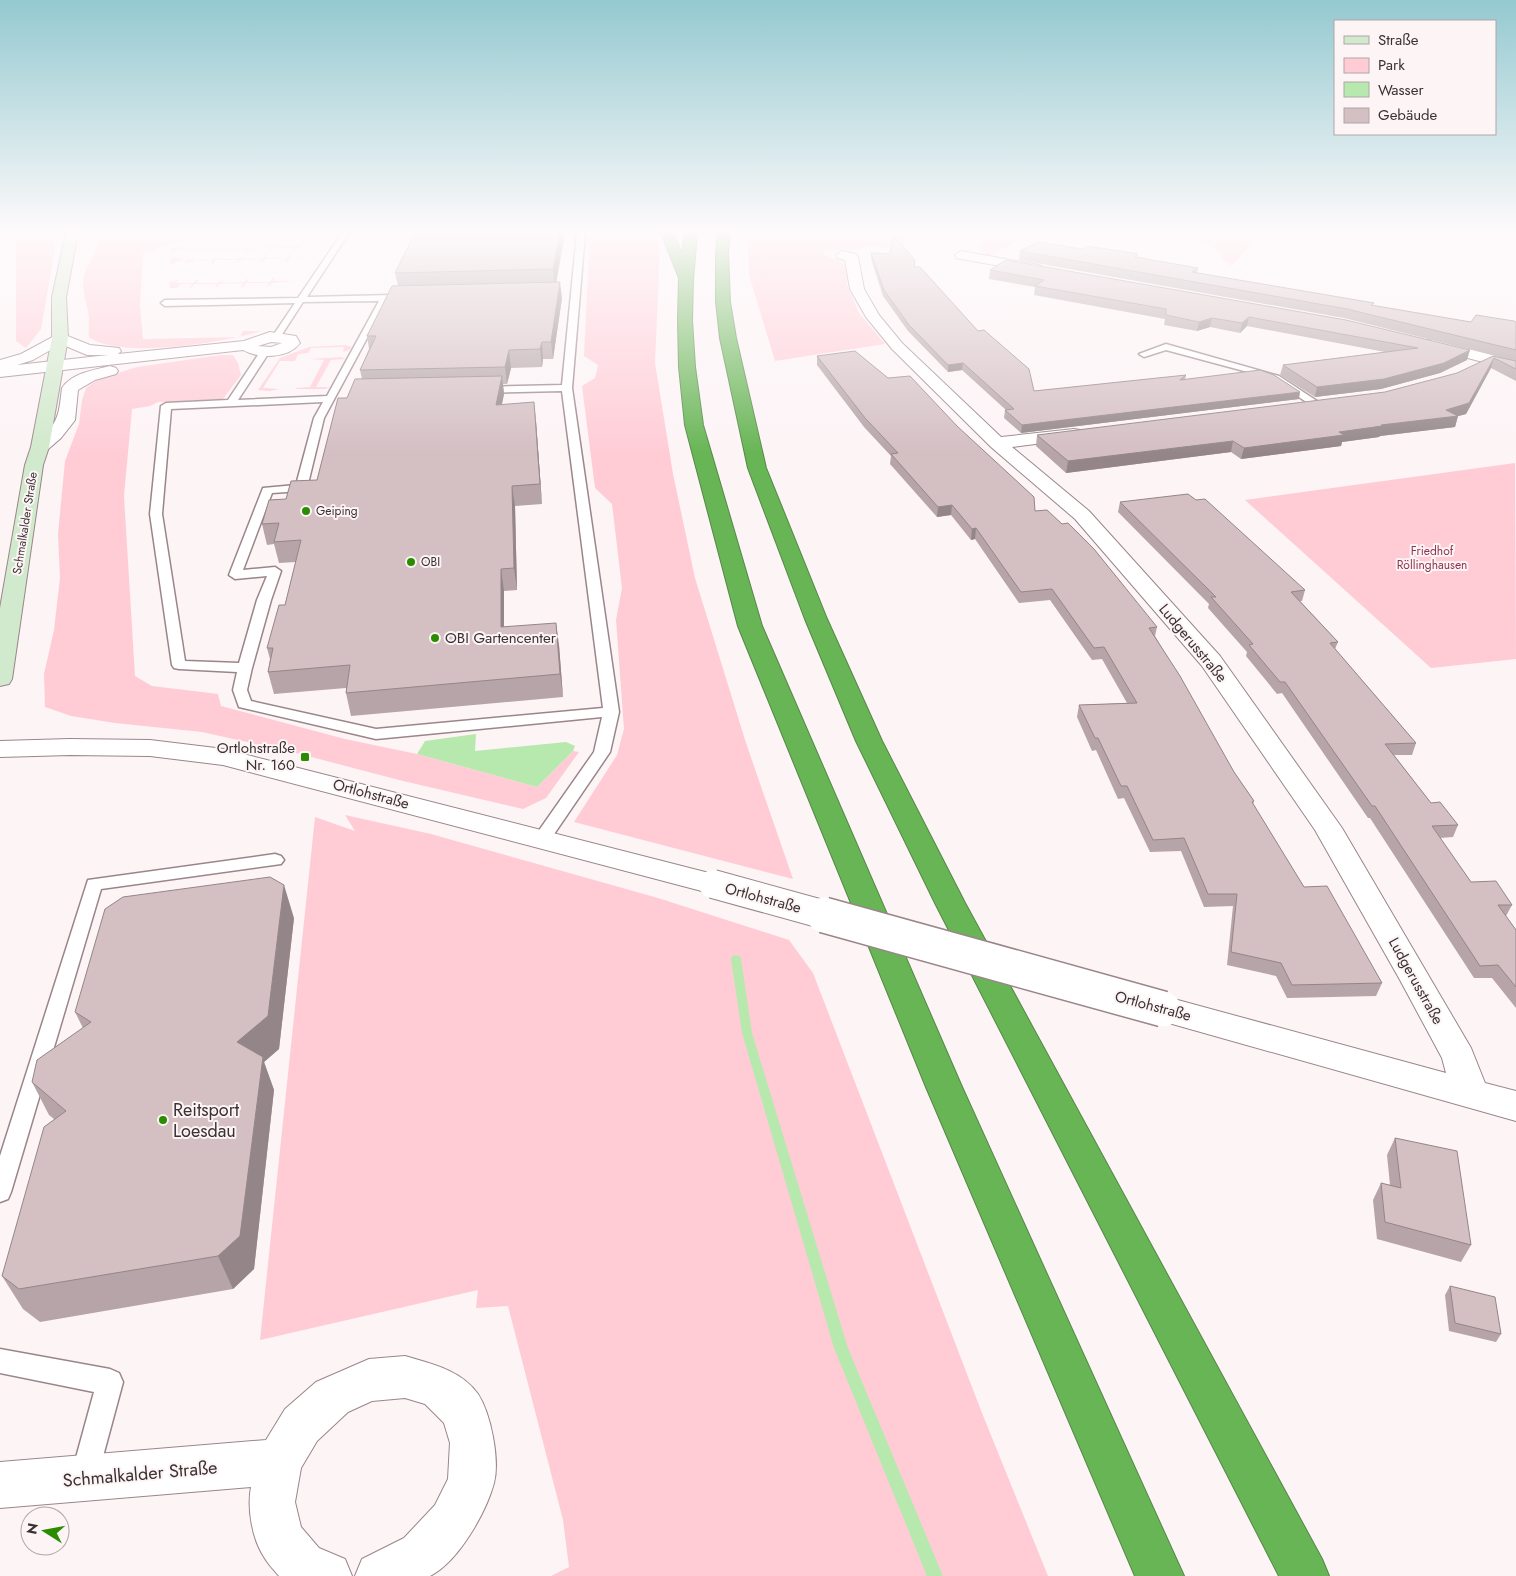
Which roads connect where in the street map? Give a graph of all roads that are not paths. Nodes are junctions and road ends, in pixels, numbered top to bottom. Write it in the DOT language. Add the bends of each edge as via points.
graph roads {
  1 [pos="59,307"];
  2 [pos="297,307"];
  3 [pos="380,307"];
  4 [pos="570,307"];
  5 [pos="686,307"];
  6 [pos="724,307"];
  7 [pos="867,307"];
  8 [pos="276,337"];
  9 [pos="60,338"];
  10 [pos="1415,340"];
  11 [pos="249,345"];
  12 [pos="266,351"];
  13 [pos="1144,354"];
  14 [pos="167,355"];
  15 [pos="1488,358"];
  16 [pos="0,366"];
  17 [pos="1516,366"];
  18 [pos="54,368"];
  19 [pos="1464,370"];
  20 [pos="0,372"];
  21 [pos="567,388"];
  22 [pos="470,390"];
  23 [pos="337,395"];
  24 [pos="1336,402"];
  25 [pos="230,403"];
  26 [pos="1318,405"];
  27 [pos="1289,408"];
  28 [pos="1095,432"];
  29 [pos="997,443"];
  30 [pos="40,447"];
  31 [pos="245,668"];
  32 [pos="0,679"];
  33 [pos="610,712"];
  34 [pos="0,749"];
  35 [pos="542,839"];
  36 [pos="276,860"];
  37 [pos="1471,1095"];
  38 [pos="1516,1106"];
  39 [pos="0,1192"];
  40 [pos="0,1361"];
  41 [pos="279,1462"];
  42 [pos="84,1478"];
  43 [pos="0,1485"];
  44 [pos="328,1576"];
  45 [pos="379,1576"];
  46 [pos="1160,1576"];
  47 [pos="1305,1576"];
  1 -- 9 [label="main road, Schmalkalder Straße"];
  2 -- 8 [label="lane"];
  3 -- 23 [label="lane"];
  4 -- 21 [label="lane"];
  5 -- 46 [label="highway" via="687,367 694,425 750,626 944,1087"];
  6 -- 47 [label="highway" via="757,468 816,619 869,741 950,903"];
  7 -- 29 [label="street, Ludgerusstraße" via="897,346"];
  8 -- 11 [label="street" via="258,339"];
  8 -- 12 [label="street" via="290,339 292,343"];
  9 -- 14 [label="street" via="87,350"];
  9 -- 16 [label="street" via="27,357"];
  9 -- 18 [label="main road, Schmalkalder Straße"];
  10 -- 15 [label="street"];
  11 -- 12 [label="street" via="255,350"];
  11 -- 14 [label="street"];
  12 -- 25 [label="lane"];
  13 -- 26 [label="lane" via="1166,347 1253,371 1284,382"];
  14 -- 18 [label="street"];
  14 -- 30 [label="street" via="89,376 70,388 66,420"];
  15 -- 17 [label="street"];
  15 -- 19 [label="street"];
  18 -- 20 [label="street"];
  18 -- 30 [label="main road, Schmalkalder Straße"];
  21 -- 22 [label="lane"];
  21 -- 33 [label="lane"];
  23 -- 25 [label="lane"];
  23 -- 31 [label="lane" via="319,418 301,488 267,490 235,575 274,571"];
  24 -- 26 [label="street"];
  25 -- 31 [label="lane" via="166,406 156,514 179,665"];
  26 -- 27 [label="street"];
  28 -- 29 [label="street"];
  29 -- 37 [label="street, Ludgerusstraße" via="1082,515 1211,661 1328,828 1459,1058"];
  30 -- 32 [label="main road, Schmalkalder Straße" via="34,465"];
  31 -- 33 [label="lane" via="240,690 244,704 376,734"];
  33 -- 35 [label="lane" via="602,752"];
  34 -- 35 [label="street, Ortlohstraße" via="70,746 150,748 224,757"];
  35 -- 37 [label="street, Ortlohstraße, bridge"];
  36 -- 39 [label="lane" via="94,884"];
  37 -- 38 [label="street, Ortlohstraße"];
  40 -- 42 [label="lane" via="110,1382"];
  41 -- 42 [label="street, Schmalkalder Straße"];
  41 -- 44 [label="street" via="272,1502 280,1539 304,1567"];
  41 -- 45 [label="street" via="301,1425 313,1414 332,1397 369,1380 405,1377 438,1387 462,1410 474,1443 471,1482 452,1522 421,1555"];
  42 -- 43 [label="street, Schmalkalder Straße"];
}
